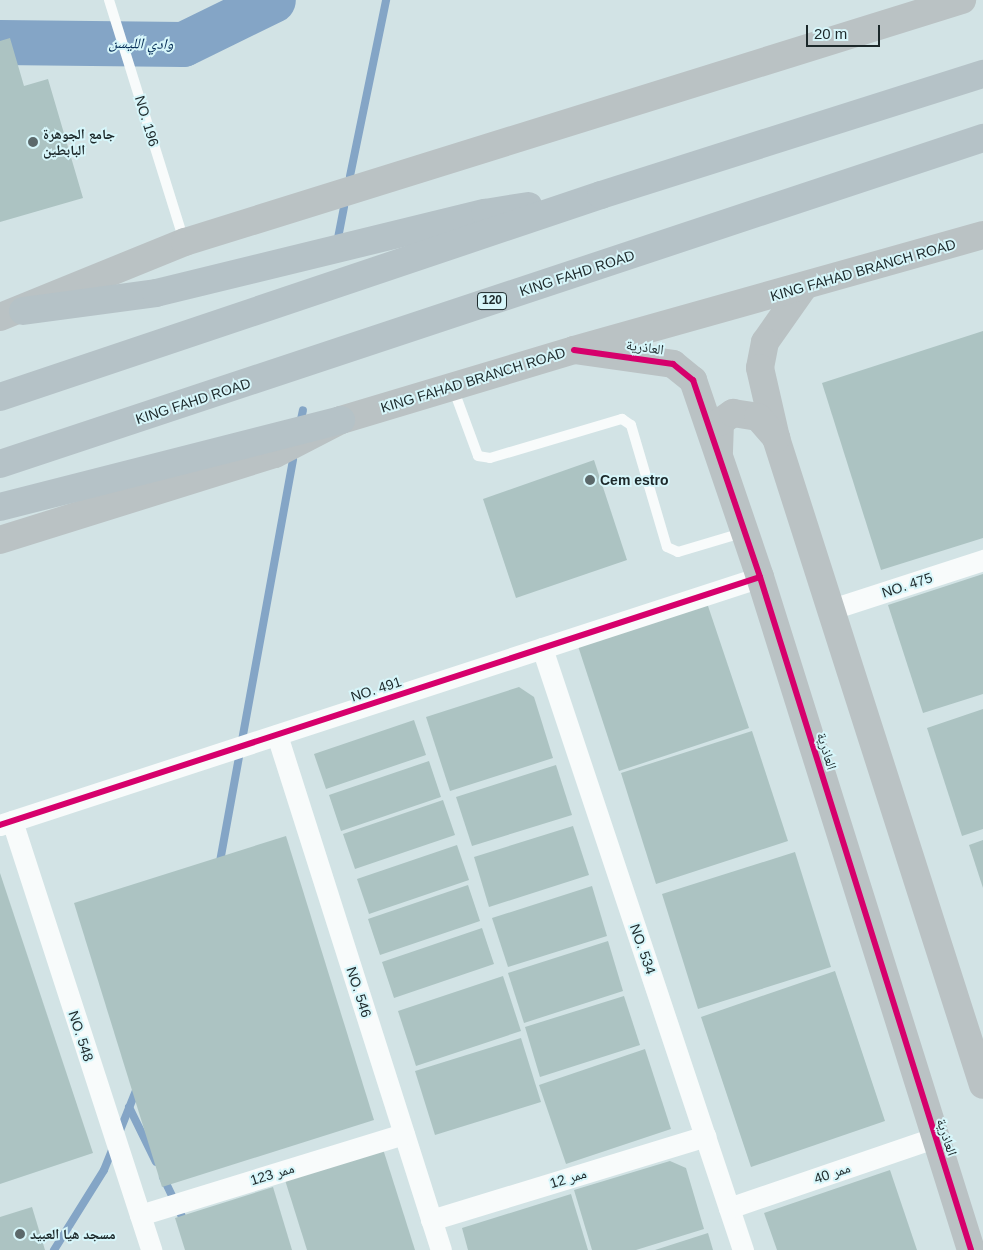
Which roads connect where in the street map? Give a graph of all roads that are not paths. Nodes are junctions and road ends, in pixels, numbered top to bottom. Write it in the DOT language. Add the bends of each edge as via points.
graph roads {
  1 [pos="109,0"];
  2 [pos="962,0"];
  3 [pos="983,74"];
  4 [pos="983,138"];
  5 [pos="601,196"];
  6 [pos="983,235"];
  7 [pos="184,242"];
  8 [pos="803,288"];
  9 [pos="12,314"];
  10 [pos="574,350"];
  11 [pos="452,387"];
  12 [pos="0,398"];
  13 [pos="341,420"];
  14 [pos="776,438"];
  15 [pos="719,451"];
  16 [pos="0,464"];
  17 [pos="0,507"];
  18 [pos="745,532"];
  19 [pos="0,540"];
  20 [pos="983,560"];
  21 [pos="760,577"];
  22 [pos="832,609"];
  23 [pos="542,648"];
  24 [pos="277,735"];
  25 [pos="6,823"];
  26 [pos="983,1085"];
  27 [pos="404,1134"];
  28 [pos="705,1136"];
  29 [pos="934,1138"];
  30 [pos="729,1208"];
  31 [pos="140,1215"];
  32 [pos="432,1220"];
  33 [pos="151,1250"];
  34 [pos="441,1250"];
  35 [pos="743,1250"];
  36 [pos="971,1250"];
  1 -- 7 [label="lane, NO. 196"];
  2 -- 7 [label="main road"];
  3 -- 5 [label="highway"];
  4 -- 16 [label="highway, KING FAHD ROAD / 120"];
  5 -- 9 [label="highway" via="486,213 156,293"];
  5 -- 12 [label="highway"];
  6 -- 8 [label="main road, KING FAHAD BRANCH ROAD"];
  7 -- 9 [label="main road"];
  8 -- 10 [label="main road, KING FAHAD BRANCH ROAD"];
  8 -- 14 [label="main road" via="765,342 760,368"];
  10 -- 11 [label="main road, KING FAHAD BRANCH ROAD"];
  10 -- 15 [label="main road, العاذرية" via="674,364 693,380"];
  11 -- 13 [label="main road, KING FAHAD BRANCH ROAD"];
  11 -- 18 [label="lane" via="478,456 490,458 622,419 631,425 667,547 678,552"];
  13 -- 17 [label="highway"];
  13 -- 19 [label="main road, KING FAHAD BRANCH ROAD" via="275,454"];
  14 -- 15 [label="main road" via="758,417 733,413 720,422"];
  14 -- 22 [label="main road"];
  15 -- 18 [label="main road, العاذرية"];
  18 -- 21 [label="main road, العاذرية"];
  20 -- 22 [label="street, NO. 475"];
  21 -- 23 [label="street, NO. 491"];
  21 -- 29 [label="main road, العاذرية"];
  22 -- 26 [label="main road"];
  23 -- 24 [label="street, NO. 491"];
  23 -- 28 [label="street, NO. 534"];
  24 -- 25 [label="street, NO. 491"];
  24 -- 27 [label="street, NO. 546"];
  25 -- 31 [label="street, NO. 548"];
  27 -- 31 [label="street, ممر 123"];
  27 -- 32 [label="street, NO. 546"];
  28 -- 30 [label="street, NO. 534"];
  28 -- 32 [label="street, ممر 12"];
  29 -- 30 [label="street, ممر 40"];
  29 -- 36 [label="main road, العاذرية"];
  30 -- 35 [label="street, NO. 534"];
  31 -- 33 [label="street, NO. 548"];
  32 -- 34 [label="street, NO. 546"];
}
